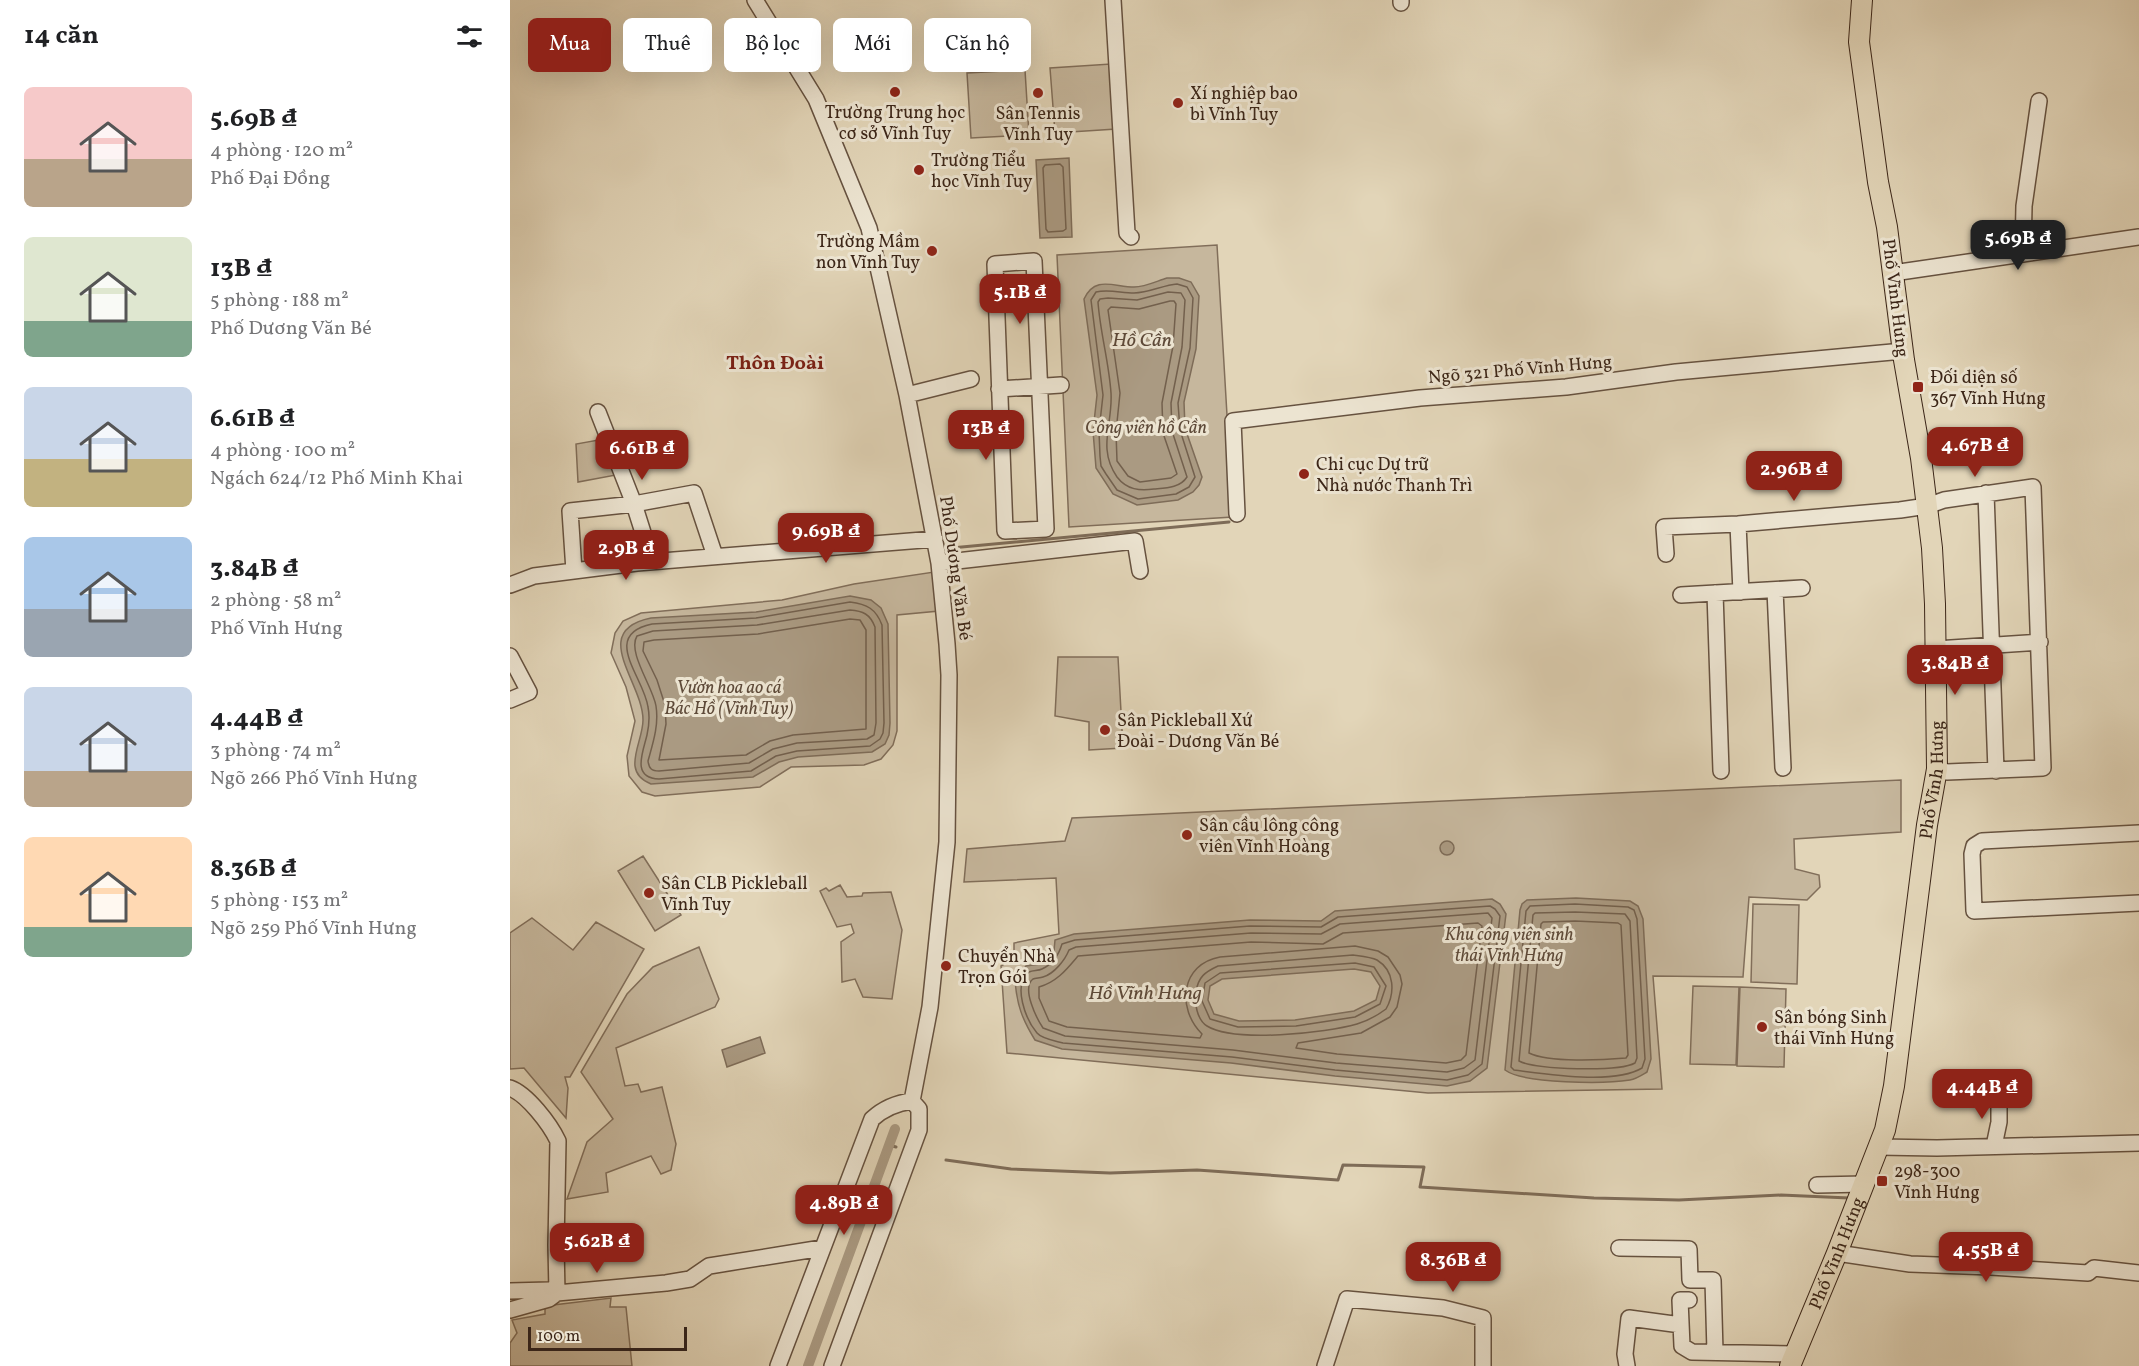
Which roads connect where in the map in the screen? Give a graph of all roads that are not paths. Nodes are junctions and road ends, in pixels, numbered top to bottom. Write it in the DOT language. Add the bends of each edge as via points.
graph roads {
  1 [pos="755,0"];
  2 [pos="1113,0"];
  3 [pos="1862,0"];
  4 [pos="2039,101"];
  5 [pos="1131,237"];
  6 [pos="2139,237"];
  7 [pos="2023,253"];
  8 [pos="1893,273"];
  9 [pos="1903,351"];
  10 [pos="971,379"];
  11 [pos="1061,385"];
  12 [pos="1040,386"];
  13 [pos="999,389"];
  14 [pos="907,395"];
  15 [pos="598,412"];
  16 [pos="1986,493"];
  17 [pos="633,504"];
  18 [pos="1927,506"];
  19 [pos="1237,514"];
  20 [pos="1738,524"];
  21 [pos="935,539"];
  22 [pos="1013,544"];
  23 [pos="1665,554"];
  24 [pos="715,555"];
  25 [pos="652,561"];
  26 [pos="939,563"];
  27 [pos="574,571"];
  28 [pos="1140,571"];
  29 [pos="510,585"];
  30 [pos="1802,588"];
  31 [pos="1775,590"];
  32 [pos="1741,592"];
  33 [pos="1714,593"];
  34 [pos="1681,595"];
  35 [pos="2040,642"];
  36 [pos="1991,646"];
  37 [pos="1936,649"];
  38 [pos="510,656"];
  39 [pos="510,700"];
  40 [pos="1783,768"];
  41 [pos="1937,769"];
  42 [pos="1721,771"];
  43 [pos="1996,771"];
  44 [pos="2139,833"];
  45 [pos="2139,903"];
  46 [pos="510,1088"];
  47 [pos="1999,1097"];
  48 [pos="912,1101"];
  49 [pos="2139,1143"];
  50 [pos="1994,1146"];
  51 [pos="1879,1148"];
  52 [pos="1864,1184"];
  53 [pos="1817,1185"];
  54 [pos="822,1248"];
  55 [pos="1619,1248"];
  56 [pos="1837,1253"];
  57 [pos="2139,1273"];
  58 [pos="510,1292"];
  59 [pos="557,1293"];
  60 [pos="1689,1300"];
  61 [pos="510,1310"];
  62 [pos="1681,1325"];
  63 [pos="1715,1352"];
  64 [pos="1792,1360"];
  65 [pos="778,1366"];
  66 [pos="832,1366"];
  67 [pos="1325,1366"];
  68 [pos="1483,1366"];
  69 [pos="1627,1366"];
  1 -- 14 [label="street, Phố Dương Văn Bé" via="816,99 869,228"];
  2 -- 5 [label="street" via="1127,233"];
  3 -- 8 [label="main road, Phố Vĩnh Hưng" via="1858,42"];
  4 -- 7 [label="street" via="2024,206"];
  6 -- 7 [label="street"];
  7 -- 8 [label="street"];
  8 -- 9 [label="main road, Phố Vĩnh Hưng"];
  9 -- 18 [label="main road, Phố Vĩnh Hưng"];
  9 -- 19 [label="street, Ngõ 321 Phố Vĩnh Hưng" via="1676,372 1566,387 1420,398 1233,421"];
  10 -- 14 [label="street"];
  11 -- 12 [label="street"];
  12 -- 13 [label="street"];
  12 -- 13 [label="street" via="1034,261 995,264"];
  12 -- 22 [label="street" via="1046,529"];
  13 -- 22 [label="street" via="1005,531"];
  14 -- 21 [label="street, Phố Dương Văn Bé"];
  15 -- 17 [label="street"];
  16 -- 18 [label="street"];
  16 -- 35 [label="street" via="2032,487"];
  16 -- 36 [label="street"];
  17 -- 24 [label="street" via="694,493"];
  17 -- 25 [label="street"];
  17 -- 27 [label="street" via="570,511"];
  18 -- 20 [label="street"];
  18 -- 37 [label="main road, Phố Vĩnh Hưng"];
  20 -- 23 [label="street" via="1664,527"];
  20 -- 32 [label="street"];
  21 -- 24 [label="street"];
  21 -- 26 [label="street, Phố Dương Văn Bé"];
  22 -- 26 [label="street"];
  22 -- 28 [label="street" via="1135,541"];
  24 -- 25 [label="street"];
  25 -- 27 [label="street"];
  26 -- 48 [label="street, Phố Dương Văn Bé" via="948,665 947,842 930,1007"];
  27 -- 29 [label="street" via="534,576"];
  30 -- 31 [label="street"];
  31 -- 32 [label="street"];
  31 -- 40 [label="street"];
  32 -- 33 [label="street"];
  33 -- 34 [label="street"];
  33 -- 42 [label="street"];
  35 -- 36 [label="street"];
  35 -- 43 [label="street" via="2043,768"];
  36 -- 37 [label="street"];
  36 -- 43 [label="street"];
  37 -- 41 [label="main road, Phố Vĩnh Hưng"];
  38 -- 39 [label="street" via="529,692"];
  41 -- 43 [label="street"];
  41 -- 51 [label="main road, Phố Vĩnh Hưng" via="1894,1086"];
  44 -- 45 [label="street" via="1982,841 1974,846 1972,854 1974,911"];
  46 -- 59 [label="street" via="519,1091 553,1129 558,1141"];
  47 -- 50 [label="street"];
  48 -- 54 [label="street" via="898,1102 872,1119"];
  48 -- 66 [label="street" via="919,1109 919,1130"];
  49 -- 50 [label="street"];
  50 -- 51 [label="street"];
  51 -- 52 [label="main road, Phố Vĩnh Hưng"];
  52 -- 53 [label="street"];
  52 -- 56 [label="main road, Phố Vĩnh Hưng"];
  54 -- 59 [label="street" via="709,1266 690,1278 666,1283"];
  54 -- 65 [label="street"];
  55 -- 63 [label="street" via="1689,1249 1690,1280 1713,1280"];
  56 -- 57 [label="street" via="1910,1264 2088,1274 2094,1268"];
  56 -- 64 [label="main road, Phố Vĩnh Hưng"];
  58 -- 59 [label="street"];
  59 -- 61 [label="street"];
  60 -- 62 [label="street" via="1680,1300"];
  62 -- 63 [label="street" via="1682,1346 1692,1352"];
  62 -- 69 [label="street" via="1629,1318"];
  63 -- 64 [label="street"];
  67 -- 68 [label="street" via="1347,1299 1443,1308 1483,1318"];
}
